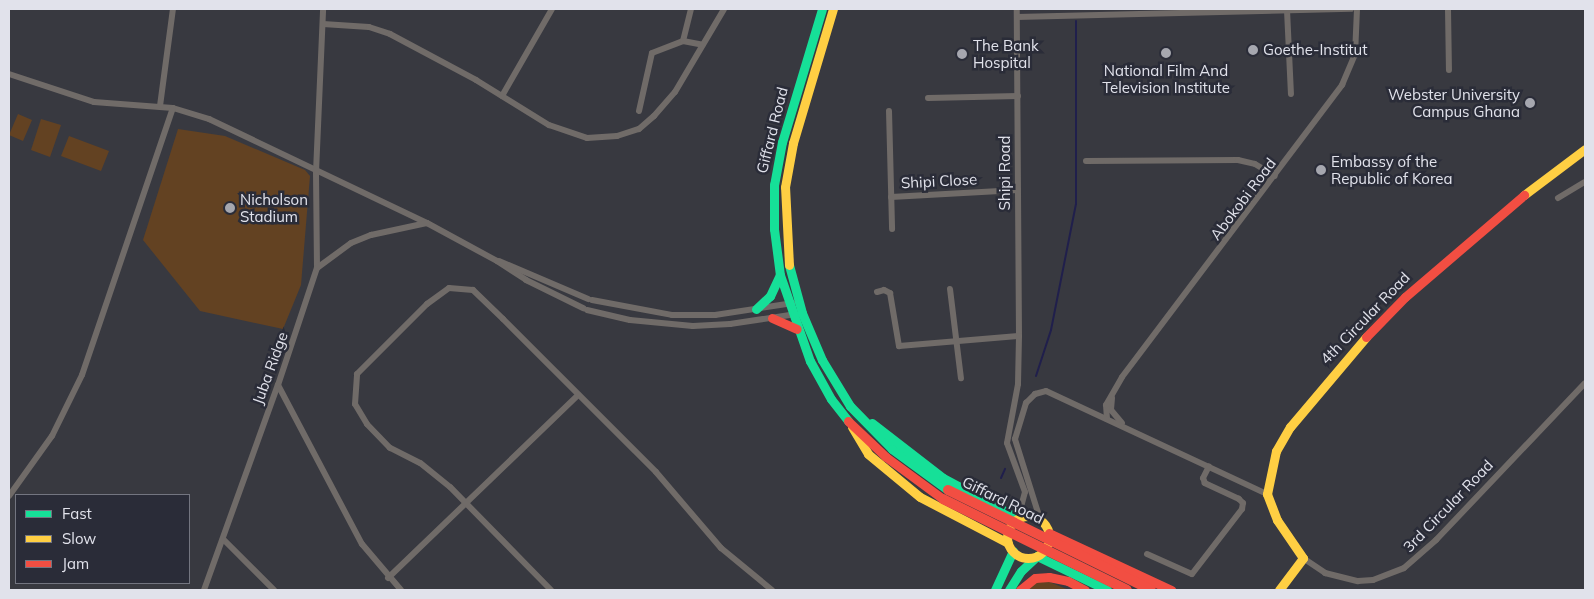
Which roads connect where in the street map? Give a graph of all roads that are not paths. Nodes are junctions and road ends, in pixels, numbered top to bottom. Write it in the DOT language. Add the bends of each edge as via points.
graph roads {
  1 [pos="173,9"];
  2 [pos="323,9"];
  3 [pos="552,9"];
  4 [pos="691,9"];
  5 [pos="724,9"];
  6 [pos="822,9"];
  7 [pos="833,9"];
  8 [pos="1017,9"];
  9 [pos="1351,9"];
  10 [pos="1357,9"];
  11 [pos="1448,9"];
  12 [pos="1287,10"];
  13 [pos="1206,11"];
  14 [pos="1092,12"];
  15 [pos="1017,17"];
  16 [pos="323,24"];
  17 [pos="683,41"];
  18 [pos="703,45"];
  19 [pos="1449,70"];
  20 [pos="9,74"];
  21 [pos="1291,94"];
  22 [pos="502,96"];
  23 [pos="1018,96"];
  24 [pos="928,98"];
  25 [pos="160,106"];
  26 [pos="173,108"];
  27 [pos="639,111"];
  28 [pos="889,111"];
  29 [pos="1585,149"];
  30 [pos="1086,161"];
  31 [pos="316,172"];
  32 [pos="1275,176"];
  33 [pos="1585,182"];
  34 [pos="1018,190"];
  35 [pos="891,197"];
  36 [pos="1558,198"];
  37 [pos="427,223"];
  38 [pos="892,229"];
  39 [pos="497,261"];
  40 [pos="317,268"];
  41 [pos="780,275"];
  42 [pos="950,289"];
  43 [pos="877,292"];
  44 [pos="793,303"];
  45 [pos="756,309"];
  46 [pos="797,314"];
  47 [pos="772,318"];
  48 [pos="796,329"];
  49 [pos="1019,336"];
  50 [pos="957,340"];
  51 [pos="961,378"];
  52 [pos="1585,383"];
  53 [pos="278,385"];
  54 [pos="1115,390"];
  55 [pos="578,395"];
  56 [pos="857,414"];
  57 [pos="1107,419"];
  58 [pos="851,425"];
  59 [pos="1131,430"];
  60 [pos="1209,466"];
  61 [pos="1267,494"];
  62 [pos="946,495"];
  63 [pos="9,496"];
  64 [pos="468,504"];
  65 [pos="1018,518"];
  66 [pos="1040,519"];
  67 [pos="1049,533"];
  68 [pos="223,539"];
  69 [pos="1011,547"];
  70 [pos="1147,554"];
  71 [pos="1037,556"];
  72 [pos="1303,558"];
  73 [pos="388,578"];
  74 [pos="204,590"];
  75 [pos="274,590"];
  76 [pos="401,590"];
  77 [pos="551,590"];
  78 [pos="772,590"];
  79 [pos="995,590"];
  80 [pos="1009,590"];
  81 [pos="1020,590"];
  82 [pos="1085,590"];
  83 [pos="1107,590"];
  84 [pos="1127,590"];
  85 [pos="1151,590"];
  86 [pos="1171,590"];
  87 [pos="1279,590"];
  1 -- 25 [label="street"];
  2 -- 16 [label="street, Juba Ridge"];
  3 -- 22 [label="street"];
  4 -- 17 [label="street"];
  5 -- 18 [label="street"];
  6 -- 41 [label="main road, Giffard Road" via="782,142 774,185 774,229"];
  7 -- 44 [label="main road, Giffard Road" via="793,143 786,187"];
  8 -- 15 [label="street, Shipi Road"];
  9 -- 12 [label="street"];
  10 -- 32 [label="street, Abokobi Road" via="1355,55 1350,70"];
  11 -- 19 [label="street"];
  12 -- 13 [label="street"];
  12 -- 21 [label="street"];
  13 -- 14 [label="street"];
  14 -- 15 [label="street"];
  15 -- 23 [label="street, Shipi Road"];
  16 -- 22 [label="street" via="369,27 390,34"];
  16 -- 31 [label="street, Juba Ridge"];
  17 -- 18 [label="street"];
  17 -- 27 [label="street" via="652,53"];
  18 -- 22 [label="street" via="675,92 654,116 639,129 617,136 584,138 565,132"];
  20 -- 25 [label="street" via="94,102"];
  23 -- 24 [label="street"];
  23 -- 34 [label="street, Shipi Road"];
  25 -- 26 [label="street"];
  26 -- 31 [label="street" via="209,119"];
  26 -- 63 [label="street" via="82,376 52,436"];
  28 -- 35 [label="street, Shipi Close"];
  29 -- 61 [label="main road, 4th Circular Road" via="1471,236 1348,355 1290,427 1276,451"];
  30 -- 32 [label="street" via="1238,160 1255,164"];
  31 -- 37 [label="street"];
  31 -- 40 [label="street, Juba Ridge"];
  32 -- 54 [label="street, Abokobi Road"];
  33 -- 36 [label="street"];
  34 -- 35 [label="street, Shipi Close"];
  34 -- 49 [label="street, Shipi Road"];
  35 -- 38 [label="street, Shipi Close"];
  37 -- 39 [label="street"];
  37 -- 40 [label="street" via="358,241"];
  39 -- 45 [label="street" via="590,299 672,315 715,315"];
  39 -- 47 [label="street" via="526,280 585,309 630,320 693,326"];
  40 -- 53 [label="street, Juba Ridge"];
  41 -- 44 [label="main road, Giffard Road"];
  41 -- 45 [label="main road" via="770,296"];
  42 -- 50 [label="street"];
  43 -- 50 [label="street" via="884,290 890,293 899,346"];
  44 -- 45 [label="street"];
  44 -- 46 [label="main road, Giffard Road"];
  46 -- 47 [label="street"];
  46 -- 48 [label="main road, Giffard Road"];
  46 -- 56 [label="main road, Giffard Road"];
  47 -- 48 [label="main road"];
  48 -- 58 [label="main road, Giffard Road" via="831,398"];
  49 -- 50 [label="street"];
  49 -- 65 [label="street, Shipi Road" via="1018,384 1008,442 1025,492"];
  50 -- 51 [label="street"];
  52 -- 72 [label="street, 3rd Circular Road" via="1436,540 1404,568 1372,580 1358,581 1325,573"];
  53 -- 68 [label="street, Juba Ridge"];
  53 -- 73 [label="street" via="353,527"];
  54 -- 57 [label="street, Abokobi Road" via="1106,405"];
  54 -- 59 [label="street" via="1111,410"];
  55 -- 64 [label="street"];
  55 -- 64 [label="street" via="473,290 449,288 427,304 384,346 357,374 355,404 367,424 390,448 420,463"];
  55 -- 78 [label="street" via="656,472 721,548"];
  56 -- 62 [label="main road, Giffard Road"];
  56 -- 65 [label="main road, Giffard Road" via="943,478"];
  57 -- 59 [label="street"];
  57 -- 66 [label="street" via="1054,392 1040,392 1026,402 1015,441"];
  58 -- 62 [label="main road, Giffard Road" via="886,457"];
  58 -- 69 [label="main road, Giffard Road" via="868,454 920,497"];
  59 -- 60 [label="street"];
  60 -- 61 [label="street"];
  60 -- 70 [label="street" via="1203,478 1205,484 1239,499 1243,503 1242,509 1194,573"];
  61 -- 72 [label="main road" via="1277,520"];
  62 -- 84 [label="main road, Giffard Road, bridge"];
  62 -- 85 [label="main road, Giffard Road, bridge"];
  64 -- 73 [label="street"];
  64 -- 77 [label="street"];
  65 -- 66 [label="main road"];
  65 -- 69 [label="main road" via="1009,529"];
  66 -- 67 [label="main road"];
  67 -- 71 [label="main road" via="1047,546"];
  67 -- 86 [label="main road, Giffard Road"];
  68 -- 74 [label="street, Juba Ridge"];
  68 -- 75 [label="street"];
  69 -- 71 [label="main road" via="1024,557"];
  69 -- 79 [label="main road"];
  71 -- 80 [label="main road" via="1020,571"];
  71 -- 83 [label="main road"];
  72 -- 87 [label="main road"];
  73 -- 76 [label="street"];
  81 -- 82 [label="main road" via="1035,578 1049,577 1068,581"];
}
